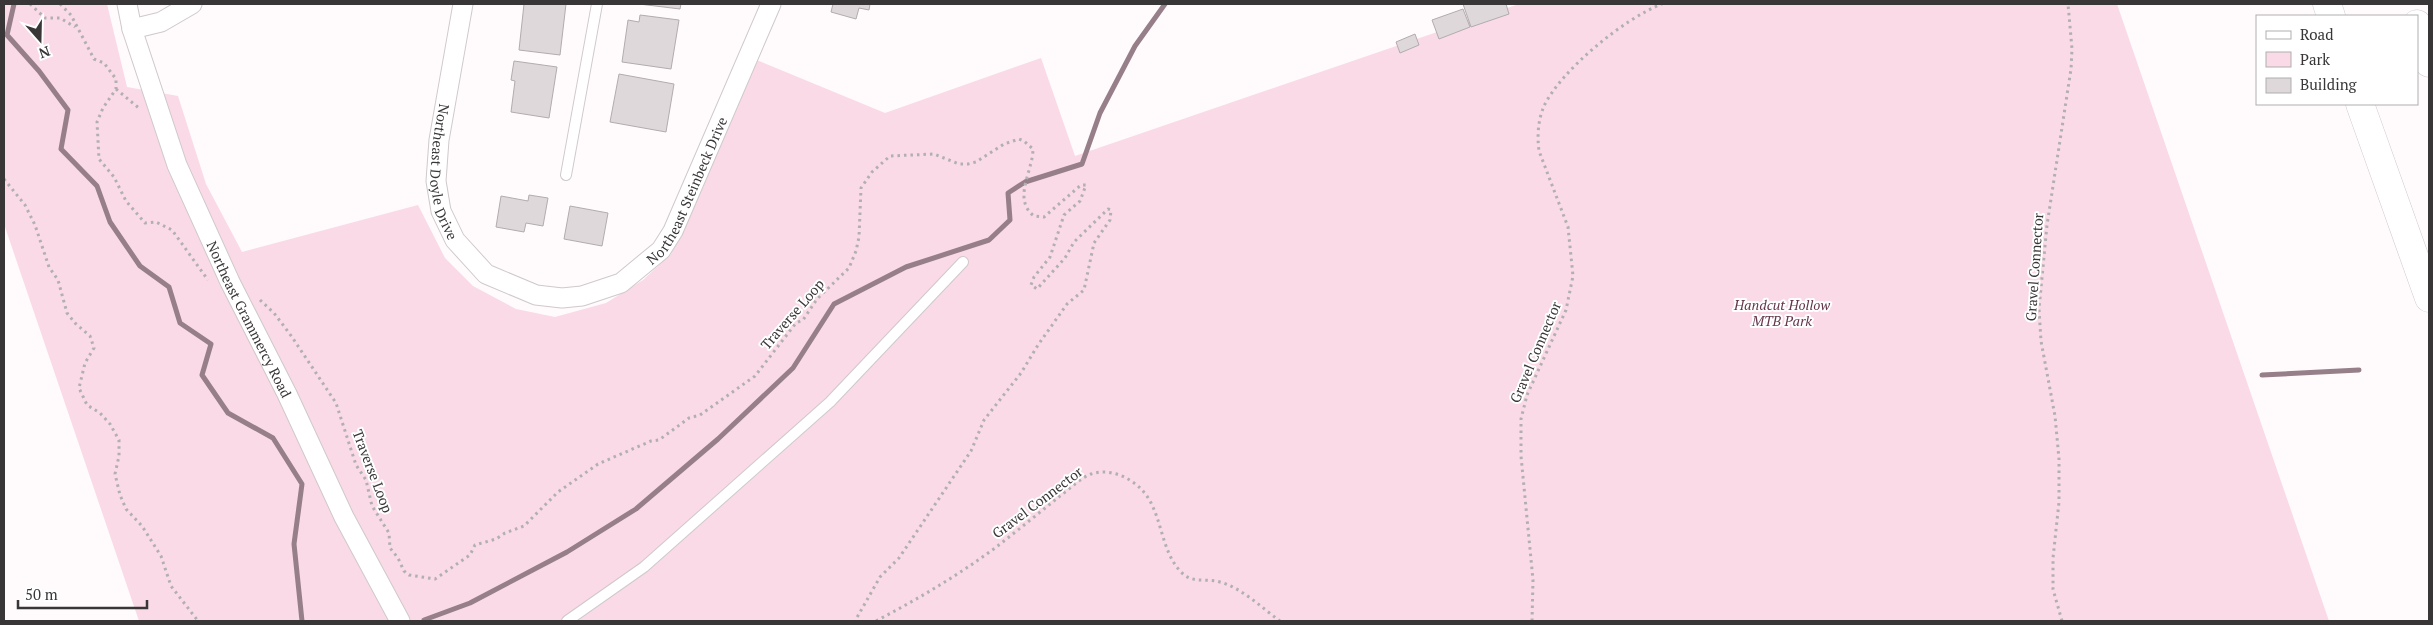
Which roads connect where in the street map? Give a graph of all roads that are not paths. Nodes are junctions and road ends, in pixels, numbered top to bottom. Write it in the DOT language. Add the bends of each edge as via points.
graph roads {
  1 [pos="127,4"];
  2 [pos="192,4"];
  3 [pos="463,4"];
  4 [pos="597,4"];
  5 [pos="771,4"];
  6 [pos="2418,27"];
  7 [pos="132,29"];
  8 [pos="2429,63"];
  9 [pos="2360,105"];
  10 [pos="566,175"];
  11 [pos="963,262"];
  12 [pos="536,295"];
  13 [pos="2429,298"];
  14 [pos="400,621"];
  15 [pos="567,621"];
  1 -- 7 [label="street, Northeast Grammercy Road"];
  2 -- 7 [label="street" via="162,22"];
  3 -- 12 [label="street, Northeast Doyle Drive" via="439,140 436,181 441,211 455,240 486,274"];
  4 -- 10 [label="lane"];
  5 -- 12 [label="street, Northeast Steinbeck Drive" via="673,231 661,250 621,283 601,291 562,298"];
  6 -- 8 [label="highway"];
  7 -- 14 [label="street, Northeast Grammercy Road" via="177,165 344,517"];
  9 -- 13 [label="highway"];
  11 -- 15 [label="lane" via="830,402 644,567"];
}
